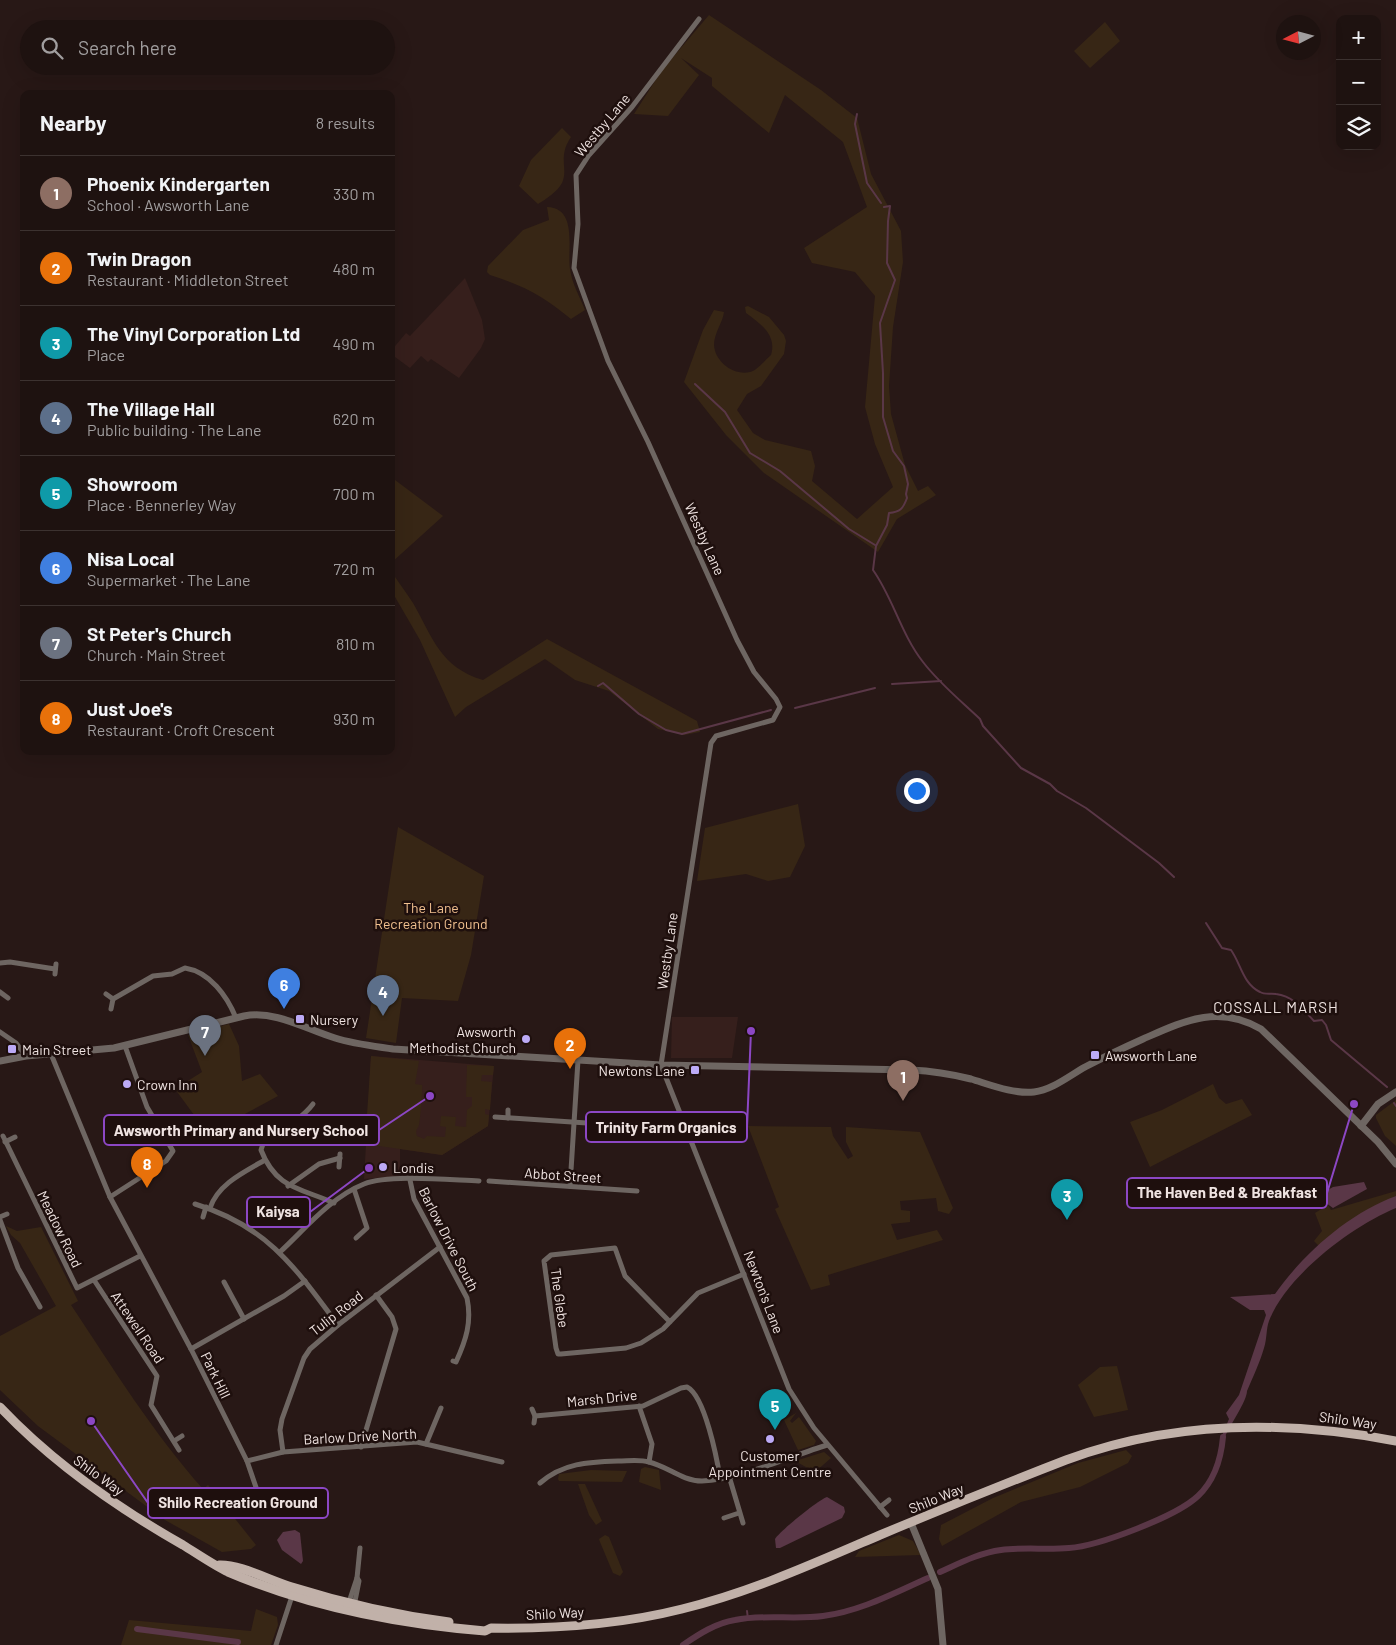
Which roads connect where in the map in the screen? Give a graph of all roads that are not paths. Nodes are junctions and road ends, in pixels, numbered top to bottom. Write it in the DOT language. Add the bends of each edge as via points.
graph roads {
  1 [pos="699,19"];
  2 [pos="0,963"];
  3 [pos="55,969"];
  4 [pos="0,992"];
  5 [pos="106,994"];
  6 [pos="8,998"];
  7 [pos="113,999"];
  8 [pos="111,1009"];
  9 [pos="236,1018"];
  10 [pos="0,1032"];
  11 [pos="125,1046"];
  12 [pos="51,1054"];
  13 [pos="26,1056"];
  14 [pos="578,1060"];
  15 [pos="0,1061"];
  16 [pos="661,1065"];
  17 [pos="1396,1092"];
  18 [pos="313,1104"];
  19 [pos="508,1110"];
  20 [pos="495,1117"];
  21 [pos="508,1118"];
  22 [pos="574,1122"];
  23 [pos="1361,1126"];
  24 [pos="647,1127"];
  25 [pos="3,1136"];
  26 [pos="15,1137"];
  27 [pos="6,1142"];
  28 [pos="265,1160"];
  29 [pos="1396,1164"];
  30 [pos="339,1167"];
  31 [pos="410,1180"];
  32 [pos="479,1181"];
  33 [pos="488,1181"];
  34 [pos="288,1186"];
  35 [pos="570,1186"];
  36 [pos="354,1189"];
  37 [pos="637,1191"];
  38 [pos="110,1197"];
  39 [pos="334,1203"];
  40 [pos="195,1204"];
  41 [pos="208,1208"];
  42 [pos="7,1214"];
  43 [pos="203,1217"];
  44 [pos="0,1218"];
  45 [pos="356,1238"];
  46 [pos="440,1246"];
  47 [pos="280,1252"];
  48 [pos="140,1256"];
  49 [pos="744,1274"];
  50 [pos="94,1280"];
  51 [pos="305,1281"];
  52 [pos="224,1282"];
  53 [pos="376,1296"];
  54 [pos="40,1307"];
  55 [pos="244,1319"];
  56 [pos="670,1322"];
  57 [pos="338,1324"];
  58 [pos="191,1349"];
  59 [pos="453,1361"];
  60 [pos="639,1406"];
  61 [pos="0,1407"];
  62 [pos="441,1408"];
  63 [pos="532,1409"];
  64 [pos="535,1416"];
  65 [pos="534,1422"];
  66 [pos="182,1436"];
  67 [pos="174,1441"];
  68 [pos="1396,1441"];
  69 [pos="426,1444"];
  70 [pos="827,1444"];
  71 [pos="361,1447"];
  72 [pos="179,1450"];
  73 [pos="283,1452"];
  74 [pos="247,1461"];
  75 [pos="502,1462"];
  76 [pos="649,1462"];
  77 [pos="729,1476"];
  78 [pos="720,1478"];
  79 [pos="540,1483"];
  80 [pos="889,1500"];
  81 [pos="880,1507"];
  82 [pos="261,1509"];
  83 [pos="739,1513"];
  84 [pos="887,1515"];
  85 [pos="724,1518"];
  86 [pos="911,1523"];
  87 [pos="742,1524"];
  88 [pos="360,1548"];
  89 [pos="219,1565"];
  90 [pos="284,1585"];
  91 [pos="293,1595"];
  92 [pos="351,1607"];
  93 [pos="276,1645"];
  94 [pos="943,1645"];
  1 -- 16 [label="street, Westby Lane" via="632,107 589,155 576,176 575,185 578,224 574,268 604,351 737,640 754,672 780,707 773,720 716,736 711,743"];
  2 -- 3 [label="street"];
  4 -- 6 [label="street"];
  5 -- 7 [label="street"];
  7 -- 8 [label="street"];
  7 -- 9 [label="street" via="153,976 172,974 185,968 200,972 214,985 226,997"];
  9 -- 11 [label="street"];
  9 -- 14 [label="street" via="256,1014 274,1017 368,1046"];
  10 -- 13 [label="street" via="16,1043"];
  11 -- 12 [label="street"];
  11 -- 38 [label="street" via="147,1106 173,1151 166,1161"];
  12 -- 13 [label="street"];
  12 -- 38 [label="street, Park Hill"];
  13 -- 15 [label="street"];
  14 -- 16 [label="street"];
  14 -- 22 [label="street"];
  16 -- 23 [label="street" via="911,1070 1035,1092 1047,1089 1104,1057 1165,1029 1203,1017 1221,1016 1243,1020 1261,1029"];
  16 -- 49 [label="street, Newton's Lane"];
  17 -- 23 [label="street" via="1378,1104"];
  18 -- 28 [label="street" via="305,1115 265,1138 261,1150"];
  19 -- 21 [label="street"];
  20 -- 21 [label="street"];
  21 -- 22 [label="street"];
  22 -- 24 [label="street"];
  22 -- 35 [label="street"];
  23 -- 29 [label="street"];
  25 -- 27 [label="street, Meadow Road"];
  26 -- 27 [label="street"];
  27 -- 50 [label="street, Meadow Road" via="75,1286 81,1288"];
  28 -- 34 [label="street"];
  28 -- 41 [label="street" via="218,1192"];
  30 -- 34 [label="street" via="340,1156 319,1164"];
  31 -- 32 [label="street"];
  31 -- 36 [label="street" via="372,1182"];
  31 -- 46 [label="street, Barlow Drive South" via="411,1193"];
  33 -- 35 [label="street, Abbot Street"];
  34 -- 39 [label="street"];
  35 -- 37 [label="street, Abbot Street"];
  36 -- 39 [label="street"];
  36 -- 45 [label="street" via="367,1228"];
  38 -- 48 [label="street, Park Hill"];
  39 -- 47 [label="street"];
  40 -- 41 [label="street"];
  41 -- 43 [label="street"];
  41 -- 47 [label="street" via="242,1222"];
  42 -- 44 [label="street"];
  44 -- 54 [label="street" via="18,1268"];
  46 -- 53 [label="street, Tulip Road"];
  46 -- 59 [label="street, Barlow Drive South" via="469,1306 467,1336 456,1362"];
  47 -- 51 [label="street"];
  48 -- 50 [label="street, Meadow Road"];
  48 -- 58 [label="street, Park Hill"];
  49 -- 56 [label="street, The Glebe" via="698,1293"];
  49 -- 70 [label="street, Newton's Lane" via="789,1389"];
  50 -- 67 [label="street, Attewell Road" via="157,1376 151,1405"];
  51 -- 55 [label="street"];
  51 -- 57 [label="street"];
  52 -- 55 [label="street"];
  53 -- 57 [label="street, Tulip Road"];
  53 -- 71 [label="street" via="392,1317 396,1329"];
  55 -- 58 [label="street"];
  56 -- 56 [label="street, The Glebe" via="656,1335 634,1346 558,1354 544,1261 551,1255 615,1248 625,1276"];
  57 -- 73 [label="street, Tulip Road" via="315,1343 304,1358 282,1419"];
  58 -- 74 [label="street, Park Hill"];
  60 -- 64 [label="street, Marsh Drive"];
  60 -- 76 [label="street" via="652,1444"];
  60 -- 78 [label="street, Marsh Drive" via="681,1388 692,1390 713,1438"];
  61 -- 89 [label="main road, Shilo Way" via="41,1447 104,1496 152,1528"];
  62 -- 69 [label="street"];
  63 -- 64 [label="street"];
  64 -- 65 [label="street"];
  66 -- 67 [label="street"];
  67 -- 72 [label="street, Attewell Road"];
  68 -- 86 [label="main road, Shilo Way" via="1271,1426 1162,1433 1083,1453"];
  69 -- 71 [label="street, Barlow Drive North"];
  69 -- 75 [label="street, Barlow Drive North"];
  70 -- 77 [label="street"];
  70 -- 81 [label="street, Newton's Lane"];
  71 -- 73 [label="street, Barlow Drive North"];
  73 -- 74 [label="street, Barlow Drive North"];
  74 -- 82 [label="street, Park Hill"];
  76 -- 78 [label="street" via="694,1480"];
  76 -- 79 [label="street" via="572,1464 556,1470"];
  77 -- 78 [label="street"];
  77 -- 83 [label="street"];
  80 -- 81 [label="street"];
  81 -- 84 [label="street, Newton's Lane"];
  83 -- 85 [label="street"];
  83 -- 87 [label="street"];
  86 -- 92 [label="main road, Shilo Way" via="757,1586 681,1609 591,1625 491,1628"];
  86 -- 94 [label="street" via="938,1589"];
  88 -- 92 [label="street"];
  89 -- 90 [label="main road, Shilo Way" via="228,1565"];
  89 -- 91 [label="main road, Shilo Way"];
  90 -- 91 [label="street"];
  90 -- 92 [label="main road, Shilo Way"];
  91 -- 92 [label="main road, Shilo Way"];
  91 -- 93 [label="street"];
}
